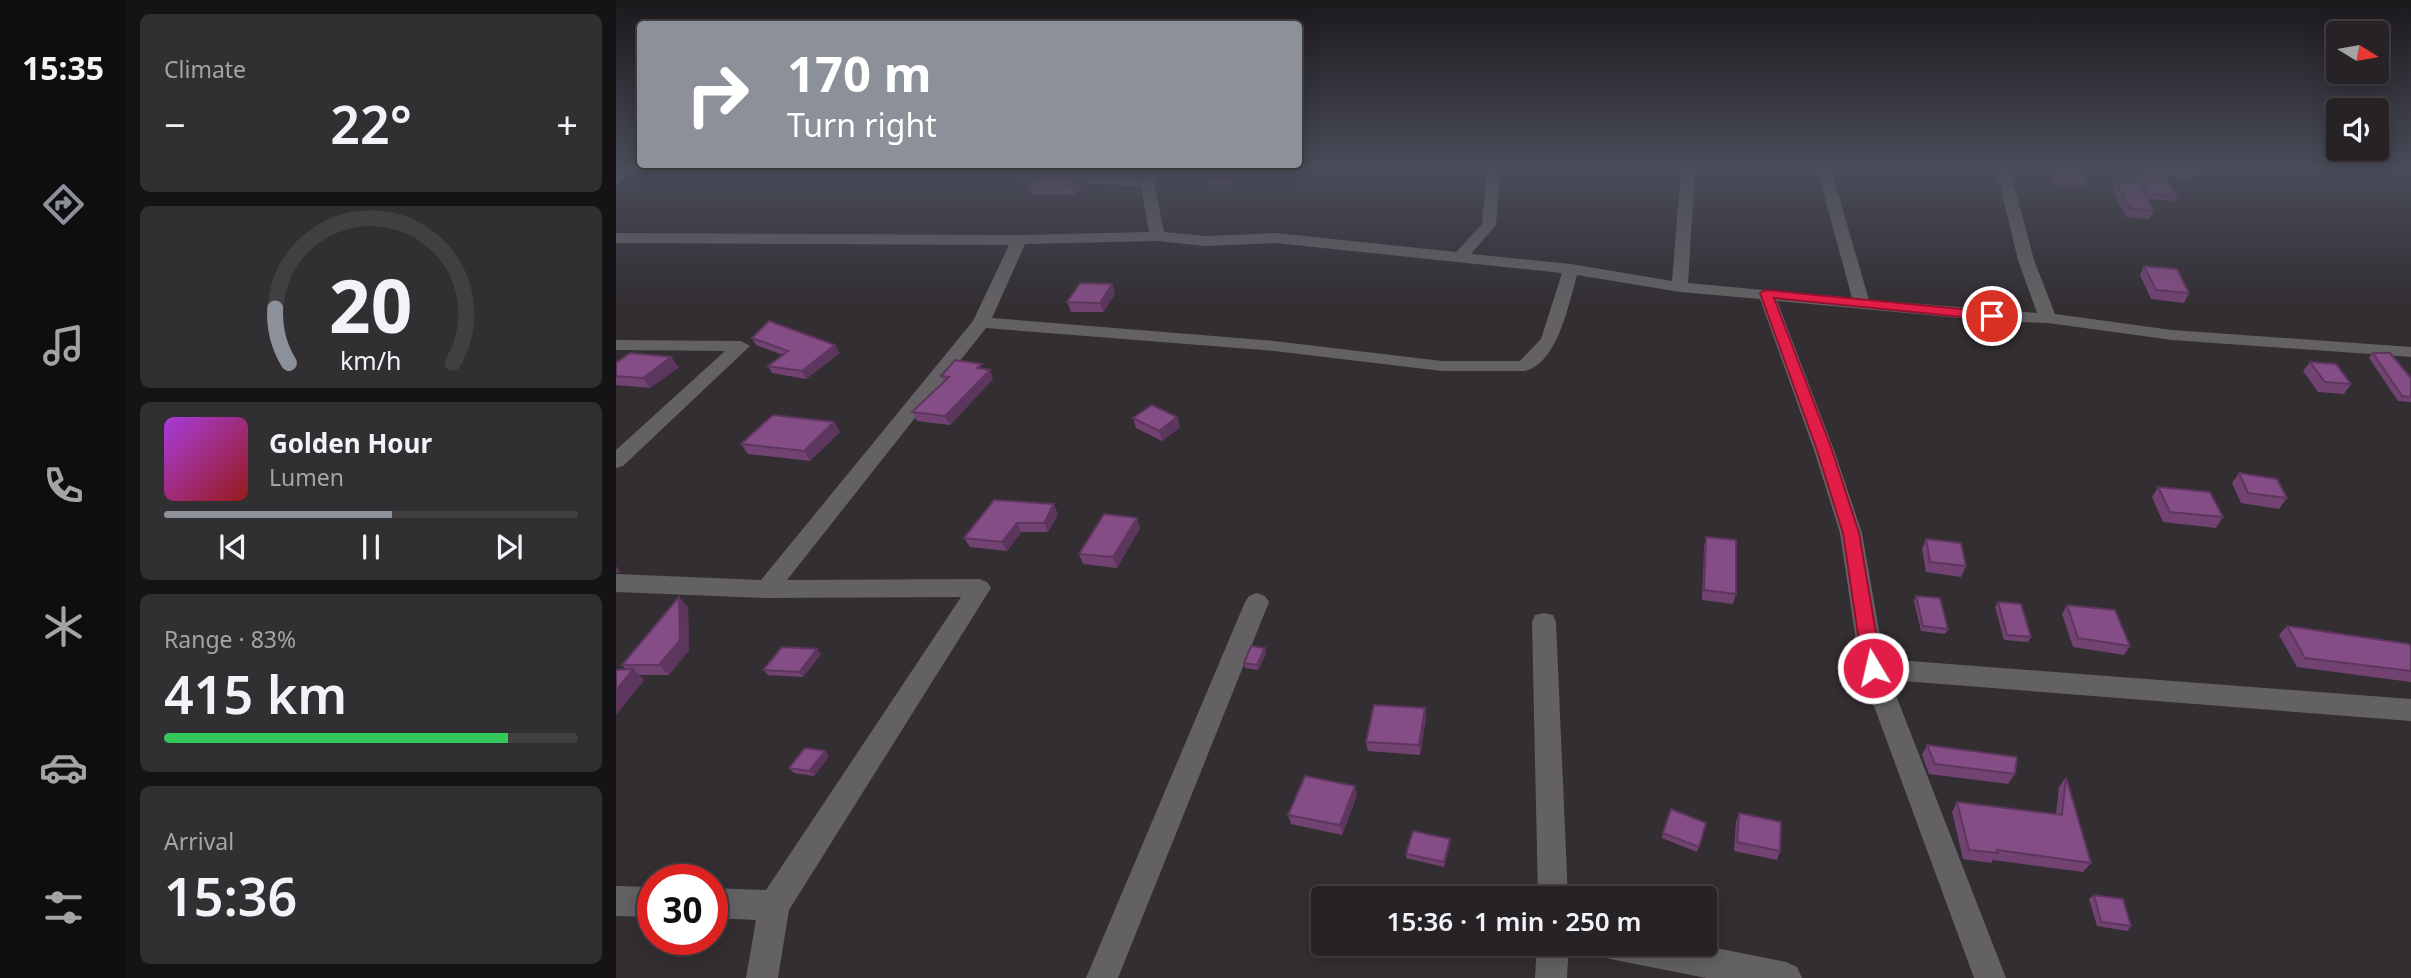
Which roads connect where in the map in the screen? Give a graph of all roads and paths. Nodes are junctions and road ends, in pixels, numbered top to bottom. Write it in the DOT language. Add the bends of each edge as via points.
graph roads {
  1 [pos="1153,215"];
  2 [pos="1490,215"];
  3 [pos="1685,215"];
  4 [pos="1837,215"];
  5 [pos="2015,215"];
  6 [pos="1157,236"];
  7 [pos="616,238"];
  8 [pos="1019,240"];
  9 [pos="1460,257"];
  10 [pos="1571,269"];
  11 [pos="1680,286"];
  12 [pos="1766,293"];
  13 [pos="1861,302"];
  14 [pos="2048,318"];
  15 [pos="981,322"];
  16 [pos="616,345"];
  17 [pos="2411,352"];
  18 [pos="616,461"];
  19 [pos="616,583"];
  20 [pos="766,589"];
  21 [pos="1257,602"];
  22 [pos="1544,622"];
  23 [pos="1873,668"];
  24 [pos="2411,710"];
  25 [pos="1553,886"];
  26 [pos="616,901"];
  27 [pos="637,902"];
  28 [pos="728,904"];
  29 [pos="774,905"];
  30 [pos="1552,956"];
  31 [pos="1675,956"];
  32 [pos="762,978"];
  33 [pos="1102,978"];
  34 [pos="1551,978"];
  35 [pos="1786,978"];
  36 [pos="1990,978"];
  1 -- 6 [label="street"];
  2 -- 9 [label="street" via="1489,225"];
  3 -- 11 [label="street"];
  4 -- 13 [label="street"];
  5 -- 14 [label="street"];
  6 -- 8 [label="street"];
  6 -- 9 [label="street" via="1205,241 1276,238"];
  7 -- 8 [label="street"];
  8 -- 15 [label="street"];
  9 -- 10 [label="street"];
  10 -- 11 [label="street"];
  10 -- 15 [label="street" via="1549,341 1525,366 1442,366 1262,345"];
  11 -- 12 [label="street"];
  12 -- 13 [label="street"];
  12 -- 23 [label="street" via="1851,533"];
  13 -- 14 [label="street"];
  14 -- 17 [label="street" via="2172,335"];
  15 -- 20 [label="street"];
  16 -- 18 [label="street" via="741,346"];
  19 -- 20 [label="street"];
  20 -- 29 [label="street" via="979,588"];
  21 -- 33 [label="street"];
  22 -- 25 [label="street"];
  23 -- 24 [label="street"];
  23 -- 36 [label="street"];
  26 -- 27 [label="street"];
  28 -- 29 [label="street"];
  29 -- 32 [label="street"];
  30 -- 34 [label="street"];
  31 -- 35 [label="street"];
}
